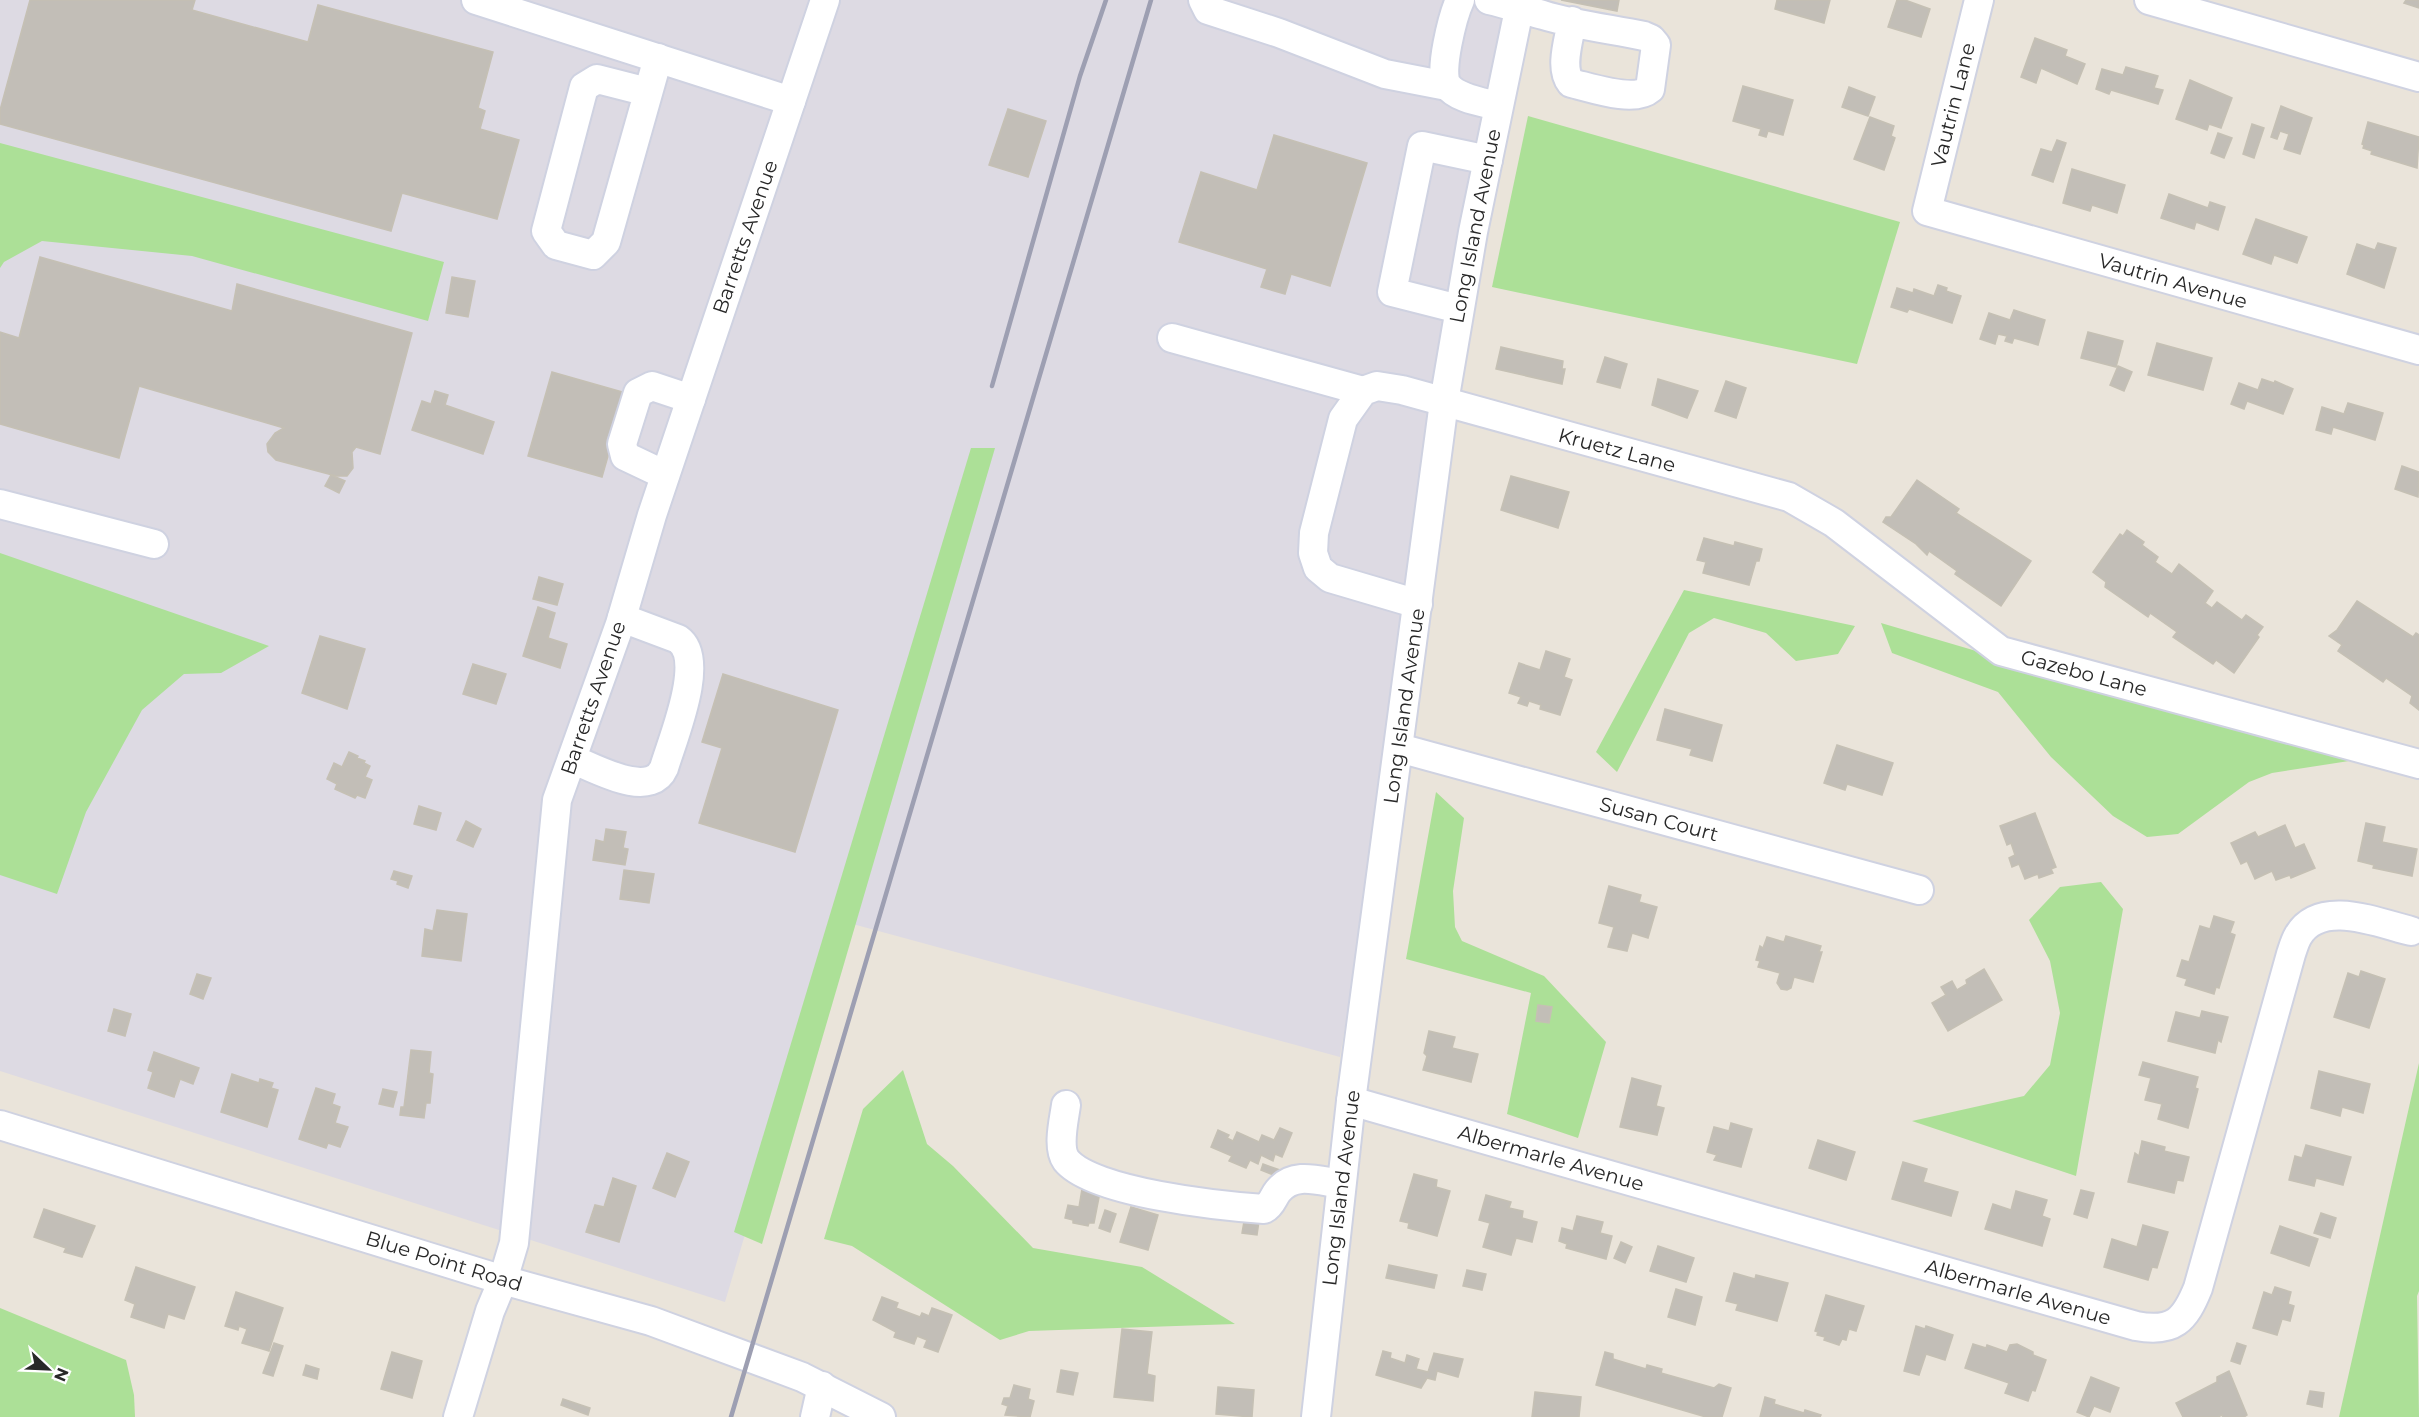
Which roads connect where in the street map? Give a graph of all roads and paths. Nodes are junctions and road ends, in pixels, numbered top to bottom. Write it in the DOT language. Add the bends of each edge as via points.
graph roads {
  1 [pos="476,0"];
  2 [pos="825,0"];
  3 [pos="1203,0"];
  4 [pos="1460,0"];
  5 [pos="1488,0"];
  6 [pos="1979,0"];
  7 [pos="2149,0"];
  8 [pos="1520,3"];
  9 [pos="1572,21"];
  10 [pos="658,58"];
  11 [pos="2419,77"];
  12 [pos="1448,86"];
  13 [pos="648,92"];
  14 [pos="791,101"];
  15 [pos="1498,106"];
  16 [pos="1488,160"];
  17 [pos="1927,211"];
  18 [pos="1459,309"];
  19 [pos="1172,338"];
  20 [pos="2419,350"];
  21 [pos="1363,391"];
  22 [pos="691,399"];
  23 [pos="1444,402"];
  24 [pos="665,475"];
  25 [pos="1789,498"];
  26 [pos="0,504"];
  27 [pos="154,544"];
  28 [pos="1418,604"];
  29 [pos="622,618"];
  30 [pos="1399,748"];
  31 [pos="572,759"];
  32 [pos="2419,764"];
  33 [pos="1919,890"];
  34 [pos="2411,931"];
  35 [pos="1351,1101"];
  36 [pos="1066,1106"];
  37 [pos="0,1125"];
  38 [pos="1341,1184"];
  39 [pos="503,1280"];
  40 [pos="822,1386"];
  41 [pos="458,1417"];
  42 [pos="815,1417"];
  43 [pos="881,1417"];
  44 [pos="1316,1417"];
  1 -- 10 [label="street"];
  2 -- 14 [label="street, Barretts Avenue"];
  3 -- 12 [label="street" via="1208,10 1385,74"];
  4 -- 12 [label="street" via="1454,13 1443,76"];
  5 -- 8 [label="street"];
  6 -- 17 [label="street, Vautrin Lane"];
  7 -- 11 [label="street"];
  8 -- 9 [label="street" via="1543,16"];
  8 -- 15 [label="street, Long Island Avenue"];
  10 -- 13 [label="street"];
  10 -- 14 [label="street"];
  12 -- 15 [label="street" via="1460,95"];
  13 -- 13 [label="street" via="606,242 593,255 556,245 546,231 584,87 597,79"];
  14 -- 22 [label="street, Barretts Avenue"];
  15 -- 16 [label="street, Long Island Avenue"];
  16 -- 18 [label="street, Long Island Avenue"];
  16 -- 18 [label="street" via="1422,146 1392,292"];
  17 -- 20 [label="street, Vautrin Avenue"];
  18 -- 23 [label="street, Long Island Avenue"];
  19 -- 21 [label="street"];
  21 -- 23 [label="street, Kruetz Lane" via="1377,386"];
  21 -- 28 [label="street" via="1343,419 1335,444 1313,553 1318,568 1330,578"];
  22 -- 24 [label="street, Barretts Avenue"];
  22 -- 24 [label="street" via="652,386 638,393 622,444 625,456"];
  23 -- 25 [label="street, Kruetz Lane"];
  23 -- 28 [label="street, Long Island Avenue"];
  24 -- 29 [label="street, Barretts Avenue"];
  25 -- 32 [label="street, Gazebo Lane" via="1834,523 2001,651"];
  26 -- 27 [label="street"];
  28 -- 30 [label="street, Long Island Avenue"];
  29 -- 31 [label="street, Barretts Avenue"];
  29 -- 31 [label="street" via="678,639 684,643 689,659 687,691 664,768 655,780 639,783"];
  30 -- 33 [label="street, Susan Court"];
  30 -- 35 [label="street, Long Island Avenue"];
  31 -- 39 [label="street, Barretts Avenue" via="557,800 516,1227"];
  34 -- 35 [label="street, Albermarle Avenue" via="2331,915 2312,922 2298,935 2198,1288 2189,1311 2175,1323 2153,1329"];
  35 -- 38 [label="street, Long Island Avenue"];
  36 -- 38 [label="street" via="1062,1151 1066,1160 1079,1170 1115,1184 1200,1204 1264,1209 1294,1178"];
  37 -- 39 [label="street, Blue Point Road"];
  38 -- 44 [label="street, Long Island Avenue"];
  39 -- 40 [label="street, Blue Point Road" via="651,1321"];
  39 -- 41 [label="street, Barretts Avenue"];
  40 -- 42 [label="street"];
  40 -- 43 [label="street, Blue Point Road"];
}
